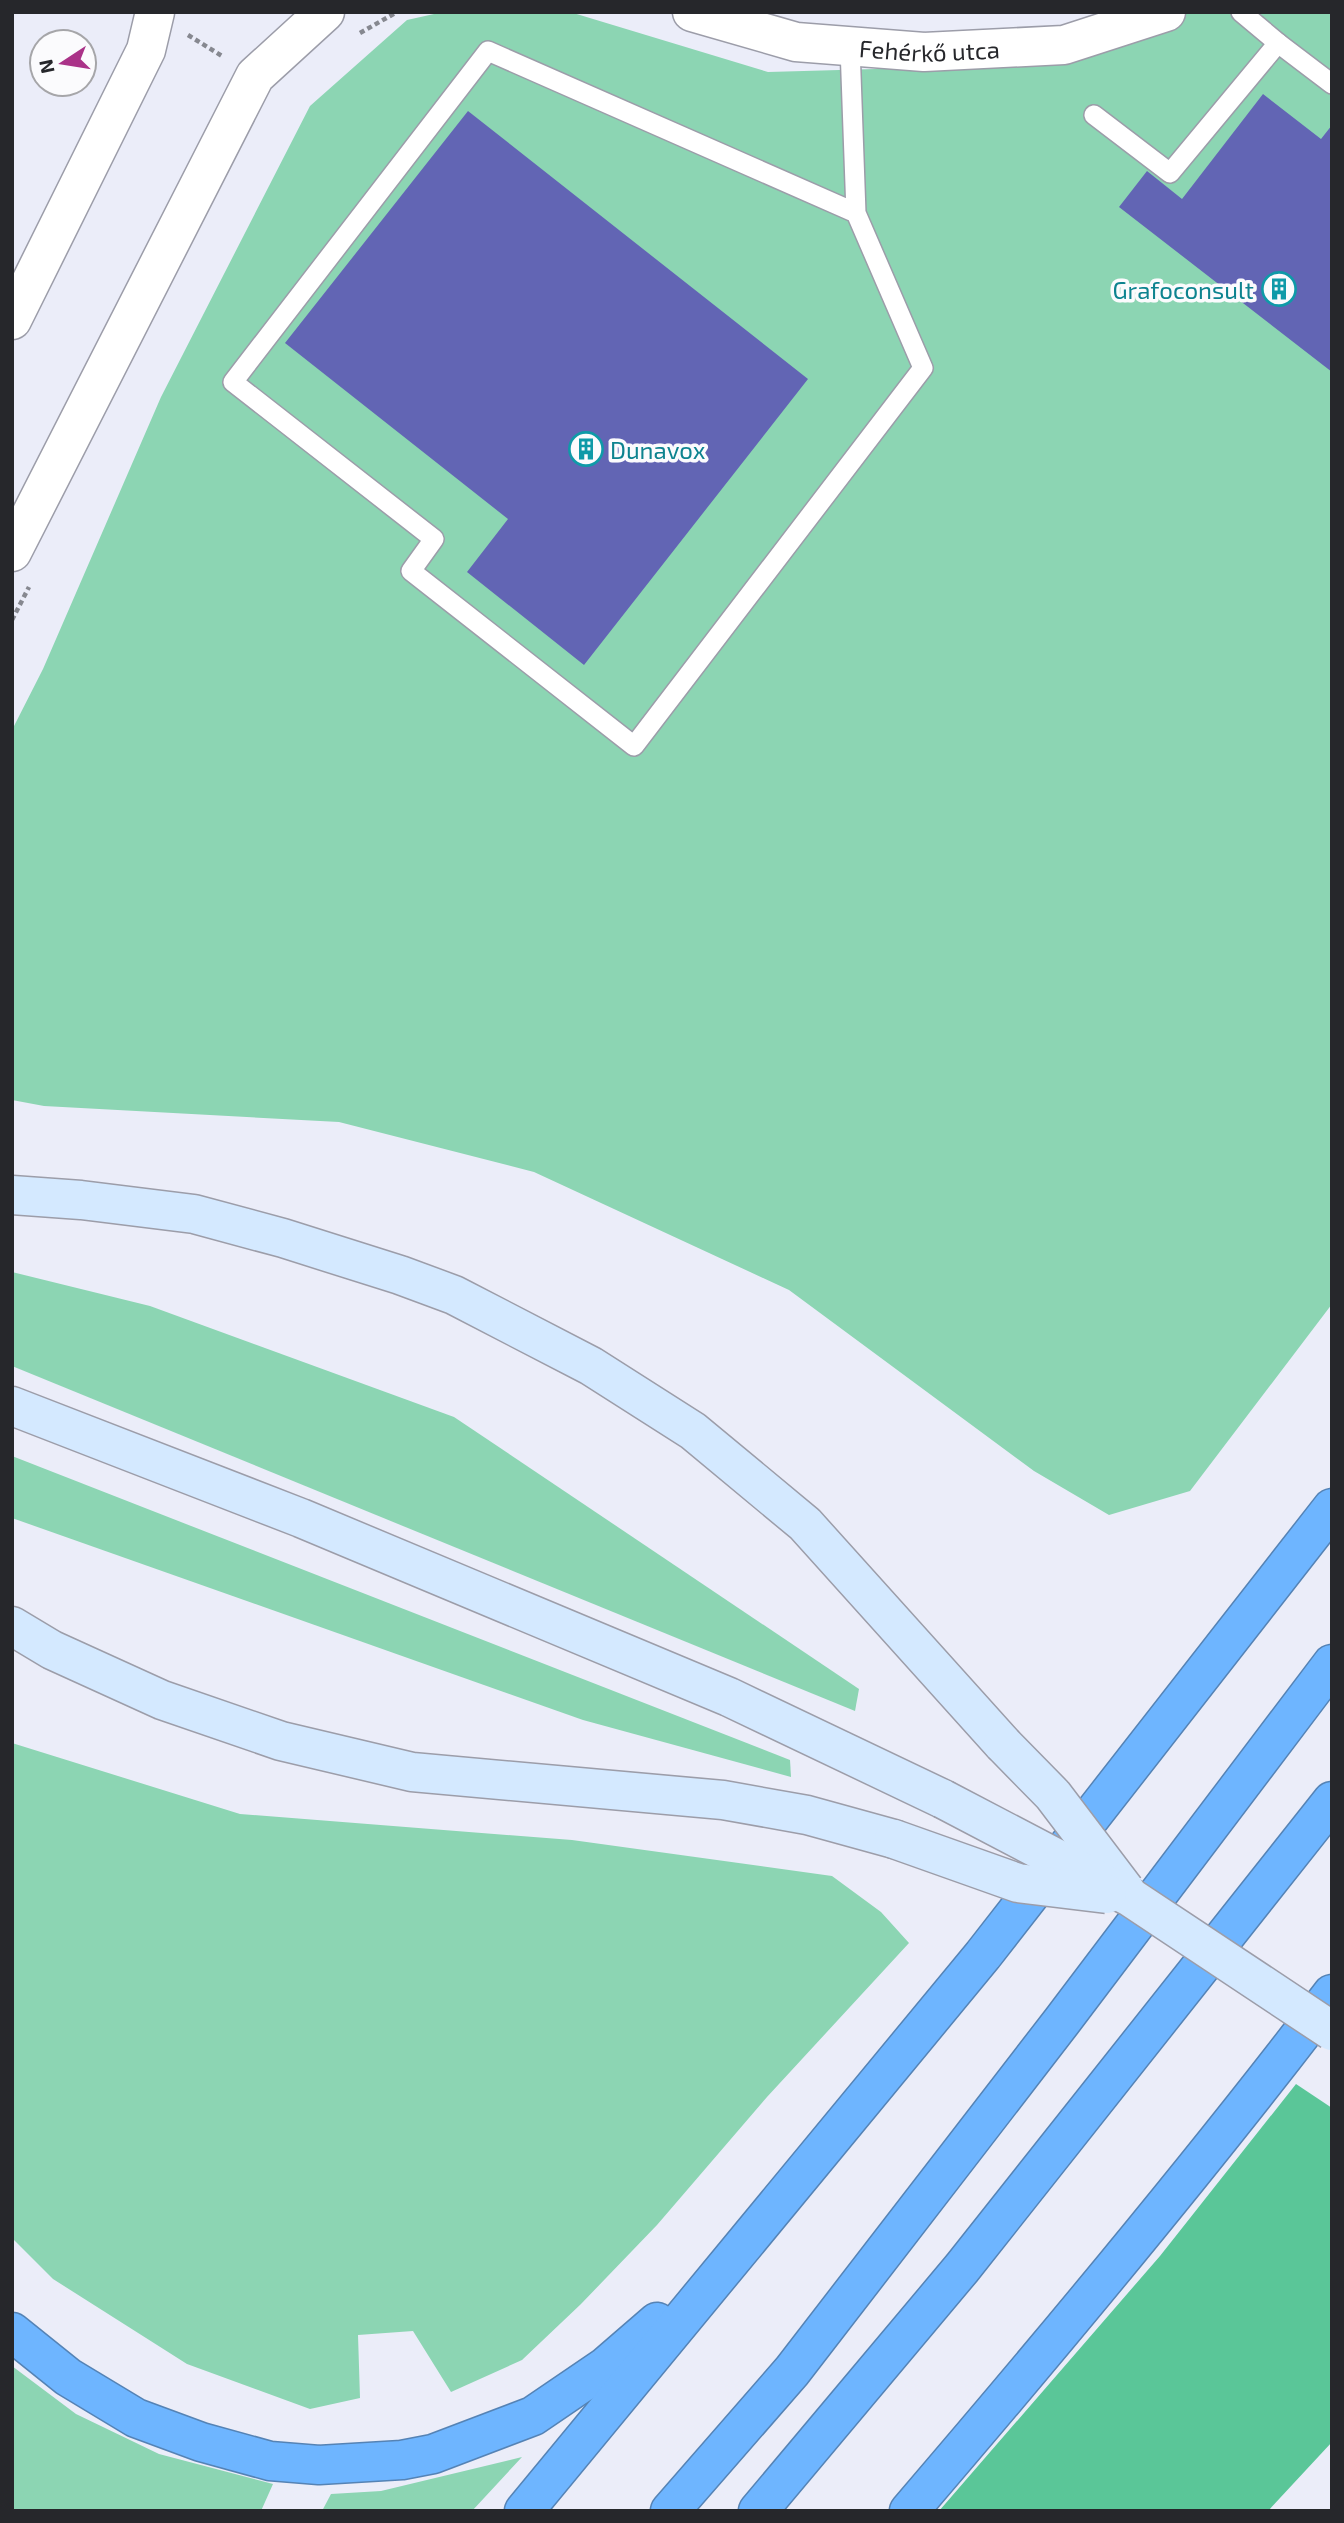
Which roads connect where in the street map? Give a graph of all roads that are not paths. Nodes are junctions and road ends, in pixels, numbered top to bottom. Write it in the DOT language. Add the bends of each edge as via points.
graph roads {
  1 [pos="293,12"];
  2 [pos="301,12"];
  3 [pos="325,12"];
  4 [pos="692,12"];
  5 [pos="1166,12"];
  6 [pos="1241,12"];
  7 [pos="155,13"];
  8 [pos="1278,43"];
  9 [pos="850,47"];
  10 [pos="1332,84"];
  11 [pos="1094,115"];
  12 [pos="856,213"];
  13 [pos="12,320"];
  14 [pos="12,552"];
  15 [pos="12,1195"];
  16 [pos="12,1406"];
  17 [pos="1332,1508"];
  18 [pos="12,1626"];
  19 [pos="1332,1664"];
  20 [pos="1332,1801"];
  21 [pos="1130,1897"];
  22 [pos="1332,1994"];
  23 [pos="1332,2031"];
  24 [pos="718,2278"];
  25 [pos="12,2332"];
  26 [pos="524,2511"];
  27 [pos="670,2511"];
  28 [pos="758,2511"];
  29 [pos="909,2511"];
  1 -- 2 [label="street"];
  3 -- 14 [label="street" via="255,76"];
  4 -- 9 [label="street, Fehérkő utca" via="796,42"];
  5 -- 9 [label="street, Fehérkő utca" via="1064,45 924,52"];
  6 -- 8 [label="lane"];
  7 -- 13 [label="street" via="146,50"];
  8 -- 10 [label="lane"];
  8 -- 11 [label="lane" via="1170,173"];
  9 -- 12 [label="lane"];
  12 -- 12 [label="lane" via="488,51 233,382 434,539 411,571 634,746 923,368"];
  15 -- 21 [label="main road, bridge" via="194,1214 283,1238 454,1295 591,1366 693,1431 805,1524 1053,1795"];
  16 -- 21 [label="main road, bridge" via="300,1518 729,1697 943,1799"];
  17 -- 24 [label="highway" via="983,1955"];
  18 -- 21 [label="main road, bridge" via="52,1650 162,1700 281,1741 412,1772 723,1800 807,1815 894,1839 1018,1883"];
  19 -- 27 [label="highway" via="792,2371"];
  20 -- 28 [label="highway" via="962,2268"];
  21 -- 23 [label="main road, bridge"];
  22 -- 29 [label="highway" via="1037,2362"];
  24 -- 25 [label="highway" via="650,2327 605,2367 533,2416 433,2454 369,2463 270,2461 174,2433 136,2418 68,2378"];
  24 -- 26 [label="highway"];
}
